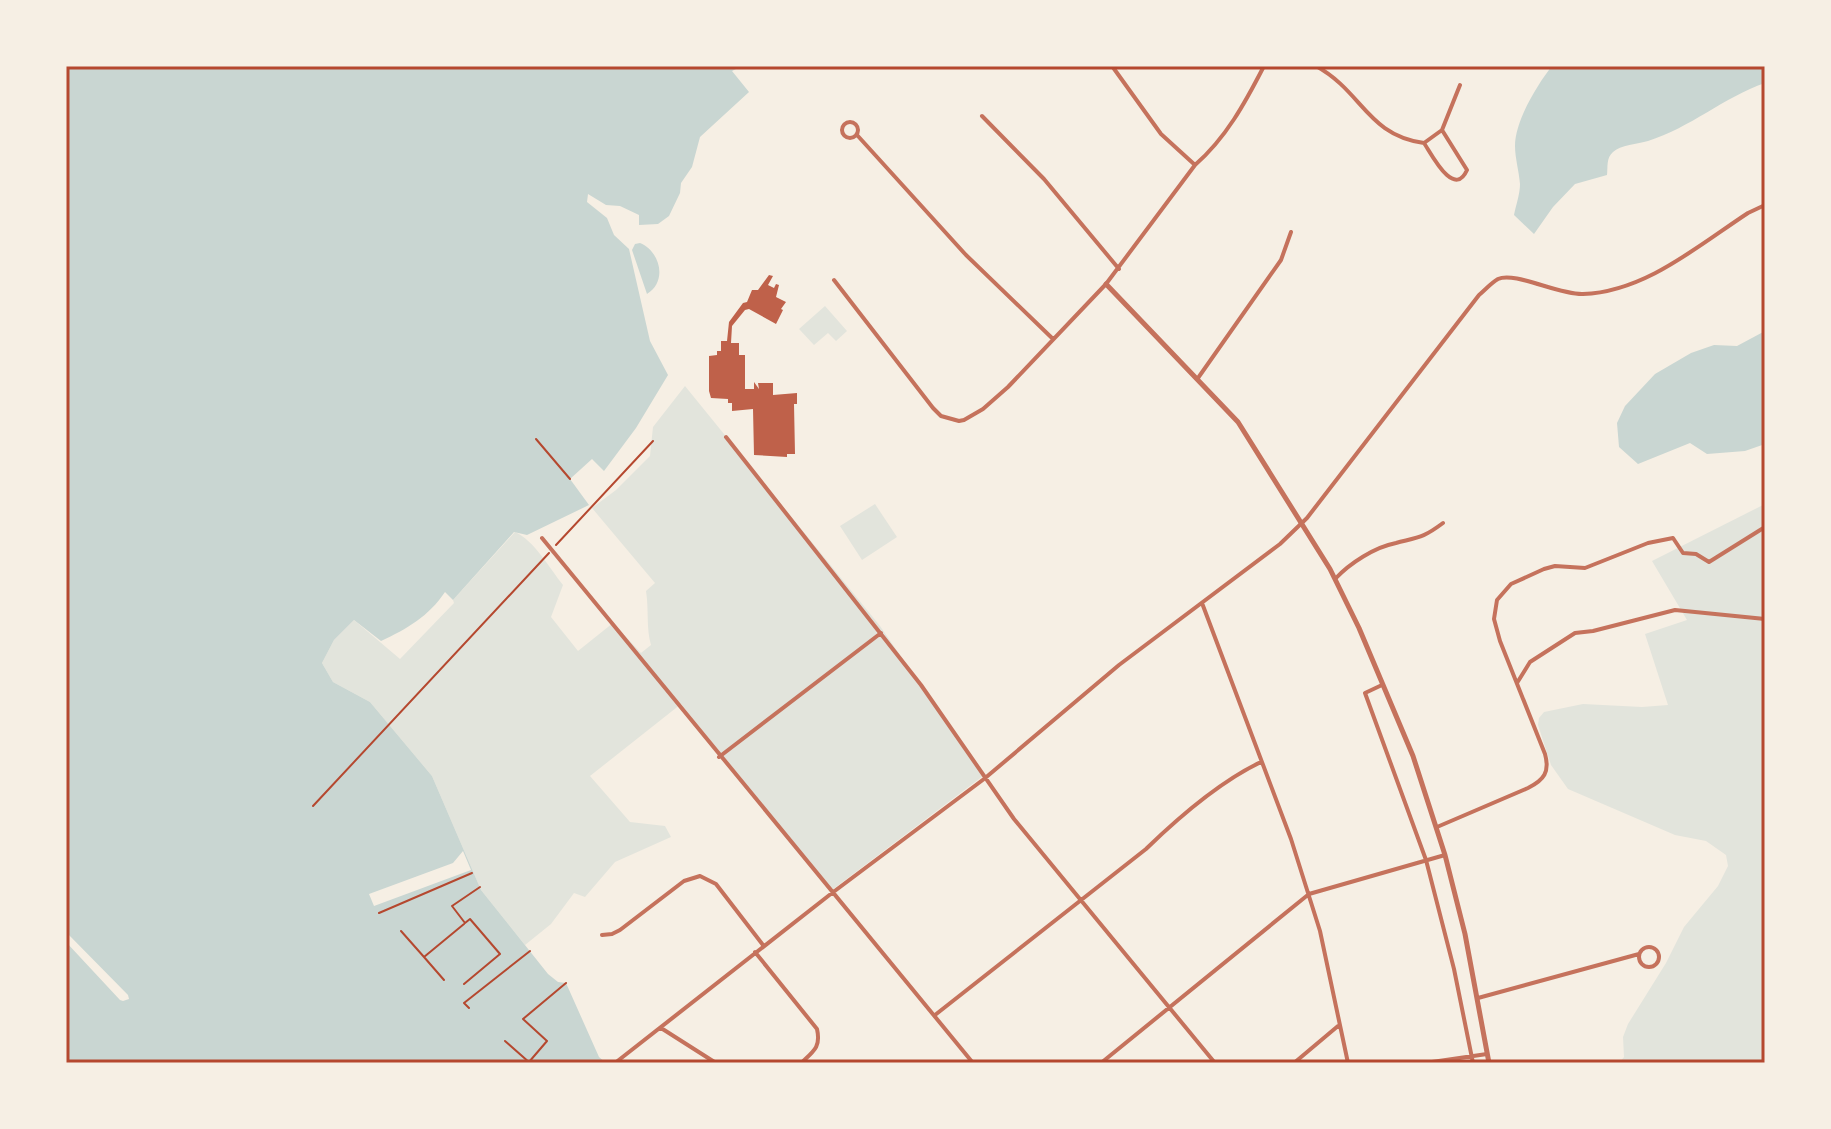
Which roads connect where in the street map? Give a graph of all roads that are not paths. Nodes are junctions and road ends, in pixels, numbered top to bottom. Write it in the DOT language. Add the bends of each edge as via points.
graph roads {
  1 [pos="1112,66"];
  2 [pos="1264,66"];
  3 [pos="1316,66"];
  4 [pos="1460,85"];
  5 [pos="982,116"];
  6 [pos="1442,130"];
  7 [pos="857,135"];
  8 [pos="1424,143"];
  9 [pos="1195,165"];
  10 [pos="1765,205"];
  11 [pos="1291,232"];
  12 [pos="1119,269"];
  13 [pos="834,280"];
  14 [pos="1106,284"];
  15 [pos="1053,339"];
  16 [pos="1198,378"];
  17 [pos="726,437"];
  18 [pos="1443,523"];
  19 [pos="1301,525"];
  20 [pos="1765,527"];
  21 [pos="542,538"];
  22 [pos="1335,579"];
  23 [pos="1202,603"];
  24 [pos="1765,619"];
  25 [pos="881,633"];
  26 [pos="1517,683"];
  27 [pos="1384,685"];
  28 [pos="719,757"];
  29 [pos="1261,761"];
  30 [pos="984,779"];
  31 [pos="1437,827"];
  32 [pos="1445,855"];
  33 [pos="1426,860"];
  34 [pos="832,893"];
  35 [pos="1309,894"];
  36 [pos="1080,902"];
  37 [pos="602,935"];
  38 [pos="763,945"];
  39 [pos="755,952"];
  40 [pos="1639,954"];
  41 [pos="1478,998"];
  42 [pos="1170,1008"];
  43 [pos="935,1015"];
  44 [pos="1340,1025"];
  45 [pos="661,1028"];
  46 [pos="1487,1054"];
  47 [pos="1471,1056"];
  48 [pos="615,1063"];
  49 [pos="716,1063"];
  50 [pos="801,1063"];
  51 [pos="973,1063"];
  52 [pos="1101,1063"];
  53 [pos="1215,1063"];
  54 [pos="1294,1063"];
  55 [pos="1348,1063"];
  56 [pos="1425,1063"];
  57 [pos="1473,1063"];
  58 [pos="1489,1063"];
  1 -- 9 [label="street" via="1161,134"];
  2 -- 9 [label="street" via="1227,132"];
  3 -- 8 [label="street" via="1338,80 1389,134"];
  4 -- 6 [label="street"];
  5 -- 12 [label="street" via="1044,179"];
  6 -- 8 [label="street"];
  6 -- 8 [label="street" via="1464,163 1465,176 1447,177"];
  7 -- 7 [label="street" via="856,125 844,125 845,137"];
  7 -- 15 [label="street" via="966,255"];
  9 -- 12 [label="street"];
  10 -- 19 [label="street" via="1655,273 1611,290 1571,294 1513,277 1495,281"];
  11 -- 16 [label="street" via="1281,260"];
  12 -- 14 [label="street"];
  13 -- 15 [label="street" via="933,408 959,421 983,409"];
  14 -- 15 [label="street"];
  14 -- 16 [label="street"];
  16 -- 19 [label="street" via="1238,422"];
  17 -- 25 [label="street"];
  18 -- 22 [label="street" via="1426,536 1359,559"];
  19 -- 22 [label="street"];
  19 -- 23 [label="street"];
  20 -- 26 [label="street" via="1709,562 1683,553 1673,538 1585,568 1544,569 1511,584 1495,608 1500,641"];
  21 -- 28 [label="street"];
  22 -- 27 [label="street"];
  23 -- 29 [label="street"];
  23 -- 30 [label="street"];
  24 -- 26 [label="street" via="1662,612 1575,633 1530,662"];
  25 -- 28 [label="street"];
  25 -- 30 [label="street"];
  26 -- 31 [label="street" via="1545,754 1544,777"];
  27 -- 31 [label="street"];
  27 -- 33 [label="street" via="1365,693"];
  28 -- 34 [label="street"];
  29 -- 35 [label="street"];
  29 -- 36 [label="street" via="1167,829"];
  30 -- 34 [label="street"];
  30 -- 36 [label="street"];
  31 -- 32 [label="street"];
  32 -- 33 [label="street"];
  32 -- 41 [label="street"];
  33 -- 35 [label="street"];
  33 -- 47 [label="street"];
  34 -- 38 [label="street"];
  34 -- 43 [label="street"];
  35 -- 42 [label="street"];
  35 -- 44 [label="street"];
  36 -- 42 [label="street"];
  36 -- 43 [label="street"];
  37 -- 38 [label="street" via="620,930 684,881 700,876 716,884"];
  38 -- 39 [label="street"];
  39 -- 45 [label="street"];
  39 -- 50 [label="street" via="817,1029 818,1049"];
  40 -- 40 [label="street" via="1644,966 1651,968 1659,961 1652,947"];
  40 -- 41 [label="street"];
  41 -- 46 [label="street"];
  42 -- 52 [label="street"];
  42 -- 53 [label="street"];
  43 -- 51 [label="street"];
  44 -- 54 [label="street"];
  44 -- 55 [label="street"];
  45 -- 48 [label="street"];
  45 -- 49 [label="street"];
  46 -- 47 [label="street"];
  46 -- 58 [label="street"];
  47 -- 56 [label="street"];
  47 -- 57 [label="street"];
}
